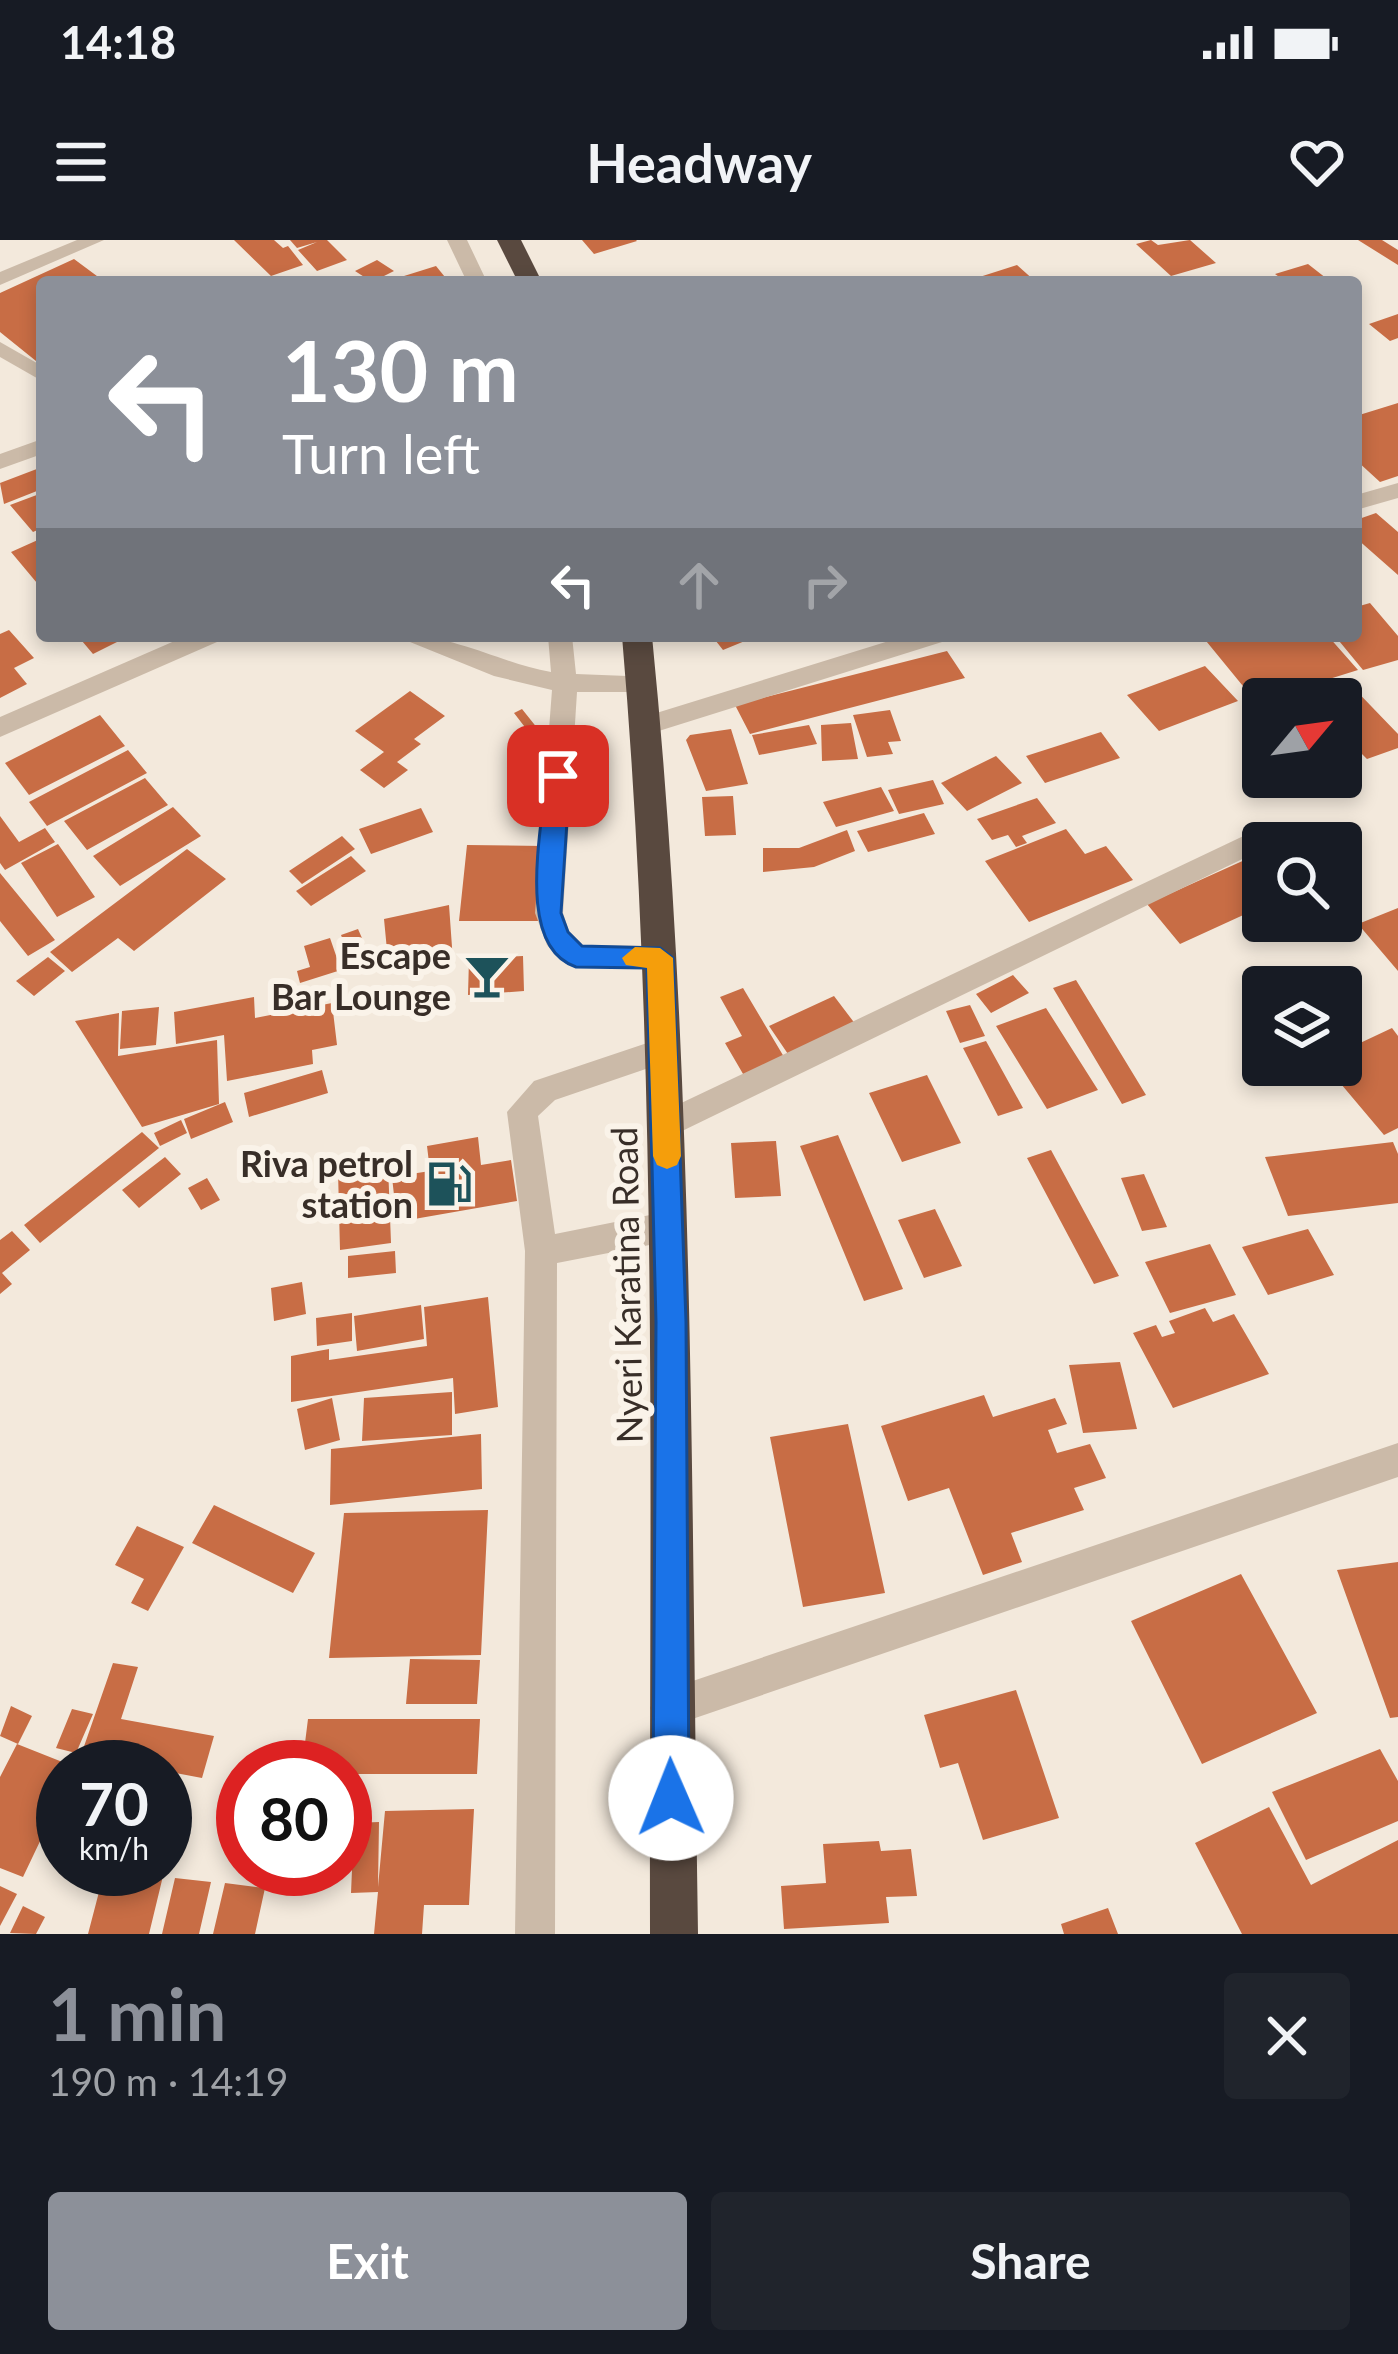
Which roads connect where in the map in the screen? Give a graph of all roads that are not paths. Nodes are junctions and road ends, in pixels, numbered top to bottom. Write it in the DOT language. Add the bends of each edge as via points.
graph roads {
  1 [pos="94,240"];
  2 [pos="460,240"];
  3 [pos="509,240"];
  4 [pos="475,276"];
  5 [pos="527,276"];
  6 [pos="0,278"];
  7 [pos="0,348"];
  8 [pos="36,371"];
  9 [pos="36,448"];
  10 [pos="0,462"];
  11 [pos="1398,490"];
  12 [pos="1362,501"];
  13 [pos="194,642"];
  14 [pos="433,642"];
  15 [pos="561,642"];
  16 [pos="639,642"];
  17 [pos="914,642"];
  18 [pos="644,683"];
  19 [pos="565,685"];
  20 [pos="646,726"];
  21 [pos="0,728"];
  22 [pos="1242,847"];
  23 [pos="660,958"];
  24 [pos="665,1051"];
  25 [pos="668,1124"];
  26 [pos="665,1227"];
  27 [pos="541,1251"];
  28 [pos="1398,1460"];
  29 [pos="669,1708"];
  30 [pos="535,1934"];
  31 [pos="674,1934"];
  1 -- 6 [label="street"];
  2 -- 4 [label="street"];
  3 -- 5 [label="highway"];
  7 -- 8 [label="street"];
  9 -- 10 [label="street"];
  11 -- 12 [label="street"];
  13 -- 21 [label="street"];
  14 -- 19 [label="street" via="498,671"];
  15 -- 19 [label="street"];
  16 -- 18 [label="highway, Nyeri Karatina Road"];
  17 -- 20 [label="street"];
  18 -- 19 [label="street"];
  18 -- 20 [label="highway, Nyeri Karatina Road"];
  19 -- 23 [label="street" via="549,913 556,937 576,956"];
  20 -- 23 [label="highway, Nyeri Karatina Road"];
  22 -- 25 [label="street"];
  23 -- 24 [label="highway, Nyeri Karatina Road"];
  24 -- 25 [label="highway, Nyeri Karatina Road"];
  24 -- 27 [label="street" via="544,1090 522,1112"];
  25 -- 26 [label="highway, Nyeri Karatina Road"];
  26 -- 27 [label="street"];
  26 -- 29 [label="highway, Nyeri Karatina Road"];
  27 -- 30 [label="street"];
  28 -- 29 [label="street"];
  29 -- 31 [label="highway, Nyeri Karatina Road"];
}
